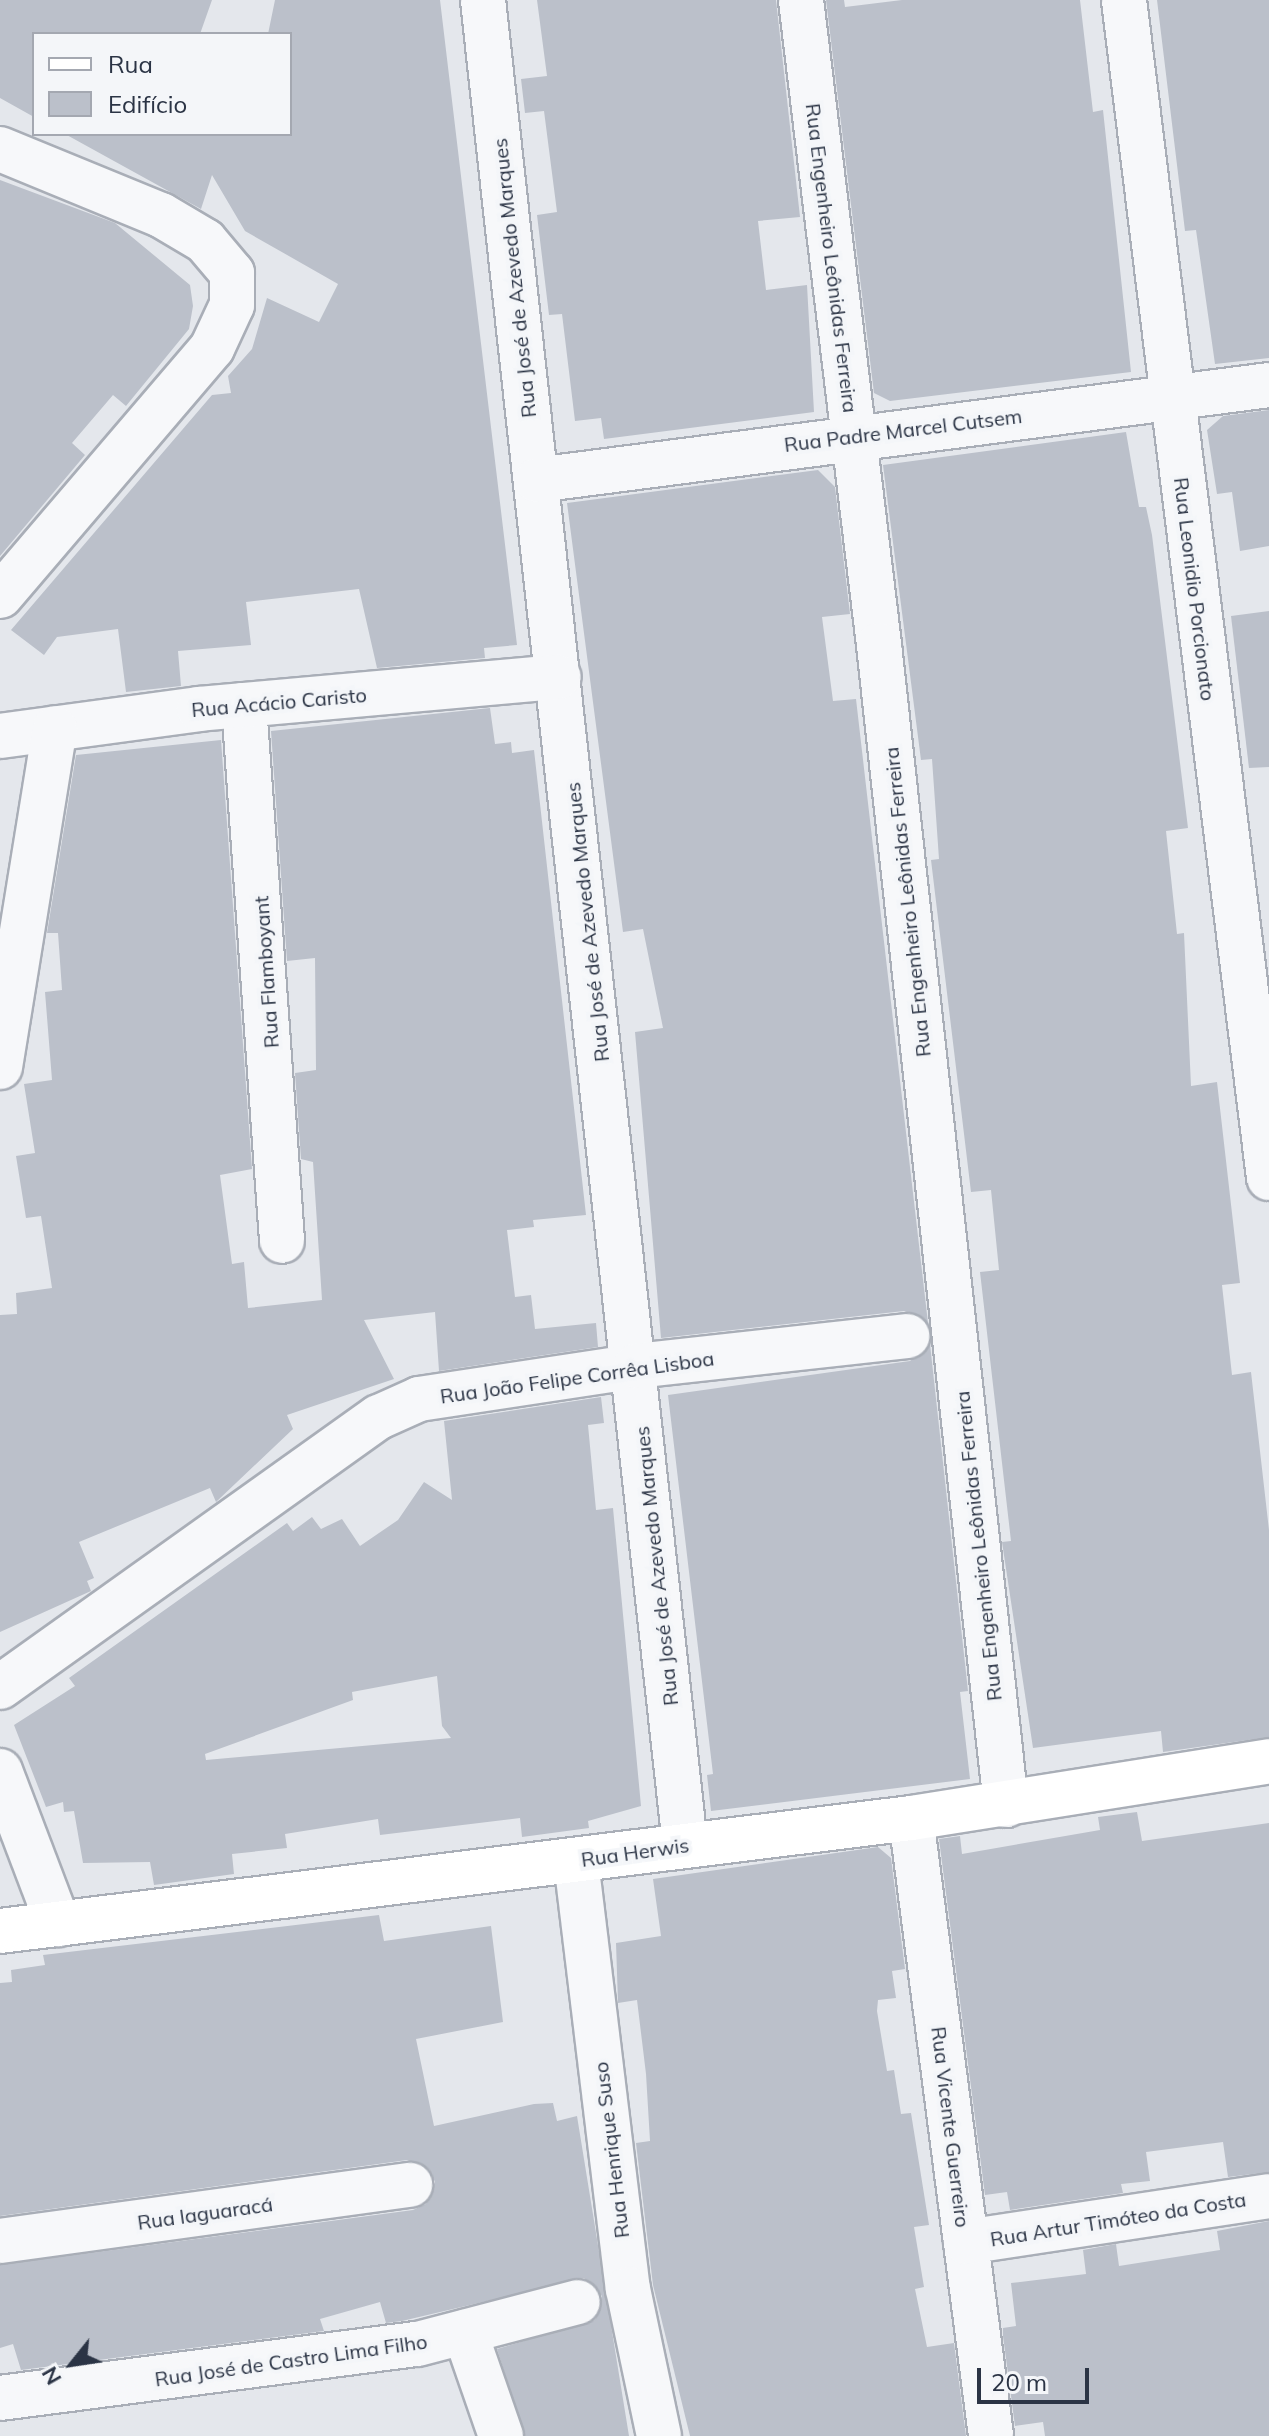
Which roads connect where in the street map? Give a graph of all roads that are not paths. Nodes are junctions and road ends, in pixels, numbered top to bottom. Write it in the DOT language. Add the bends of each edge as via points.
graph roads {
  1 [pos="483,0"];
  2 [pos="801,0"];
  3 [pos="1124,0"];
  4 [pos="0,149"];
  5 [pos="1269,385"];
  6 [pos="1170,396"];
  7 [pos="854,435"];
  8 [pos="537,480"];
  9 [pos="0,596"];
  10 [pos="559,677"];
  11 [pos="244,705"];
  12 [pos="55,728"];
  13 [pos="0,736"];
  14 [pos="0,1067"];
  15 [pos="1269,1178"];
  16 [pos="282,1241"];
  17 [pos="907,1336"];
  18 [pos="636,1366"];
  19 [pos="0,1687"];
  20 [pos="1269,1761"];
  21 [pos="0,1771"];
  22 [pos="1006,1805"];
  23 [pos="911,1818"];
  24 [pos="685,1844"];
  25 [pos="576,1861"];
  26 [pos="58,1924"];
  27 [pos="0,1931"];
  28 [pos="410,2185"];
  29 [pos="1269,2196"];
  30 [pos="0,2241"];
  31 [pos="966,2242"];
  32 [pos="578,2302"];
  33 [pos="465,2332"];
  34 [pos="0,2398"];
  35 [pos="501,2436"];
  36 [pos="659,2436"];
  37 [pos="991,2436"];
  1 -- 8 [label="street, Rua José de Azevedo Marques"];
  2 -- 7 [label="street, Rua Engenheiro Leônidas Ferreira"];
  3 -- 6 [label="street, Rua Leonidio Porcionato"];
  4 -- 9 [label="street" via="161,215 205,241 232,273 232,305 212,348"];
  5 -- 6 [label="street, Rua Padre Marcel Cutsem"];
  6 -- 7 [label="street, Rua Padre Marcel Cutsem"];
  6 -- 15 [label="street, Rua Leonidio Porcionato"];
  7 -- 8 [label="street, Rua Padre Marcel Cutsem"];
  7 -- 22 [label="street, Rua Engenheiro Leônidas Ferreira"];
  8 -- 10 [label="street, Rua José de Azevedo Marques"];
  10 -- 11 [label="street, Rua Acácio Caristo"];
  10 -- 18 [label="street, Rua José de Azevedo Marques"];
  11 -- 12 [label="street, Rua Acácio Caristo"];
  11 -- 16 [label="street, Rua Flamboyant"];
  12 -- 13 [label="street, Rua Acácio Caristo"];
  12 -- 14 [label="street" via="29,935"];
  17 -- 18 [label="street, Rua João Felipe Corrêa Lisboa"];
  18 -- 19 [label="street, Rua João Felipe Corrêa Lisboa" via="465,1389 379,1417"];
  18 -- 24 [label="street, Rua José de Azevedo Marques"];
  20 -- 22 [label="main road, Rua Herwis"];
  21 -- 26 [label="street"];
  22 -- 23 [label="main road, Rua Herwis"];
  23 -- 24 [label="main road, Rua Herwis"];
  23 -- 31 [label="street, Rua Vicente Guerreiro"];
  24 -- 25 [label="main road, Rua Herwis"];
  25 -- 26 [label="main road, Rua Herwis"];
  25 -- 36 [label="street, Rua Henrique Suso" via="628,2289"];
  26 -- 27 [label="main road, Rua Herwis"];
  28 -- 30 [label="street, Rua Iaguaracá"];
  29 -- 31 [label="street, Rua Artur Timóteo da Costa"];
  31 -- 37 [label="street, Rua Vicente Guerreiro"];
  32 -- 33 [label="street, Rua José de Castro Lima Filho"];
  33 -- 34 [label="street, Rua José de Castro Lima Filho" via="286,2365"];
  33 -- 35 [label="street"];
}
